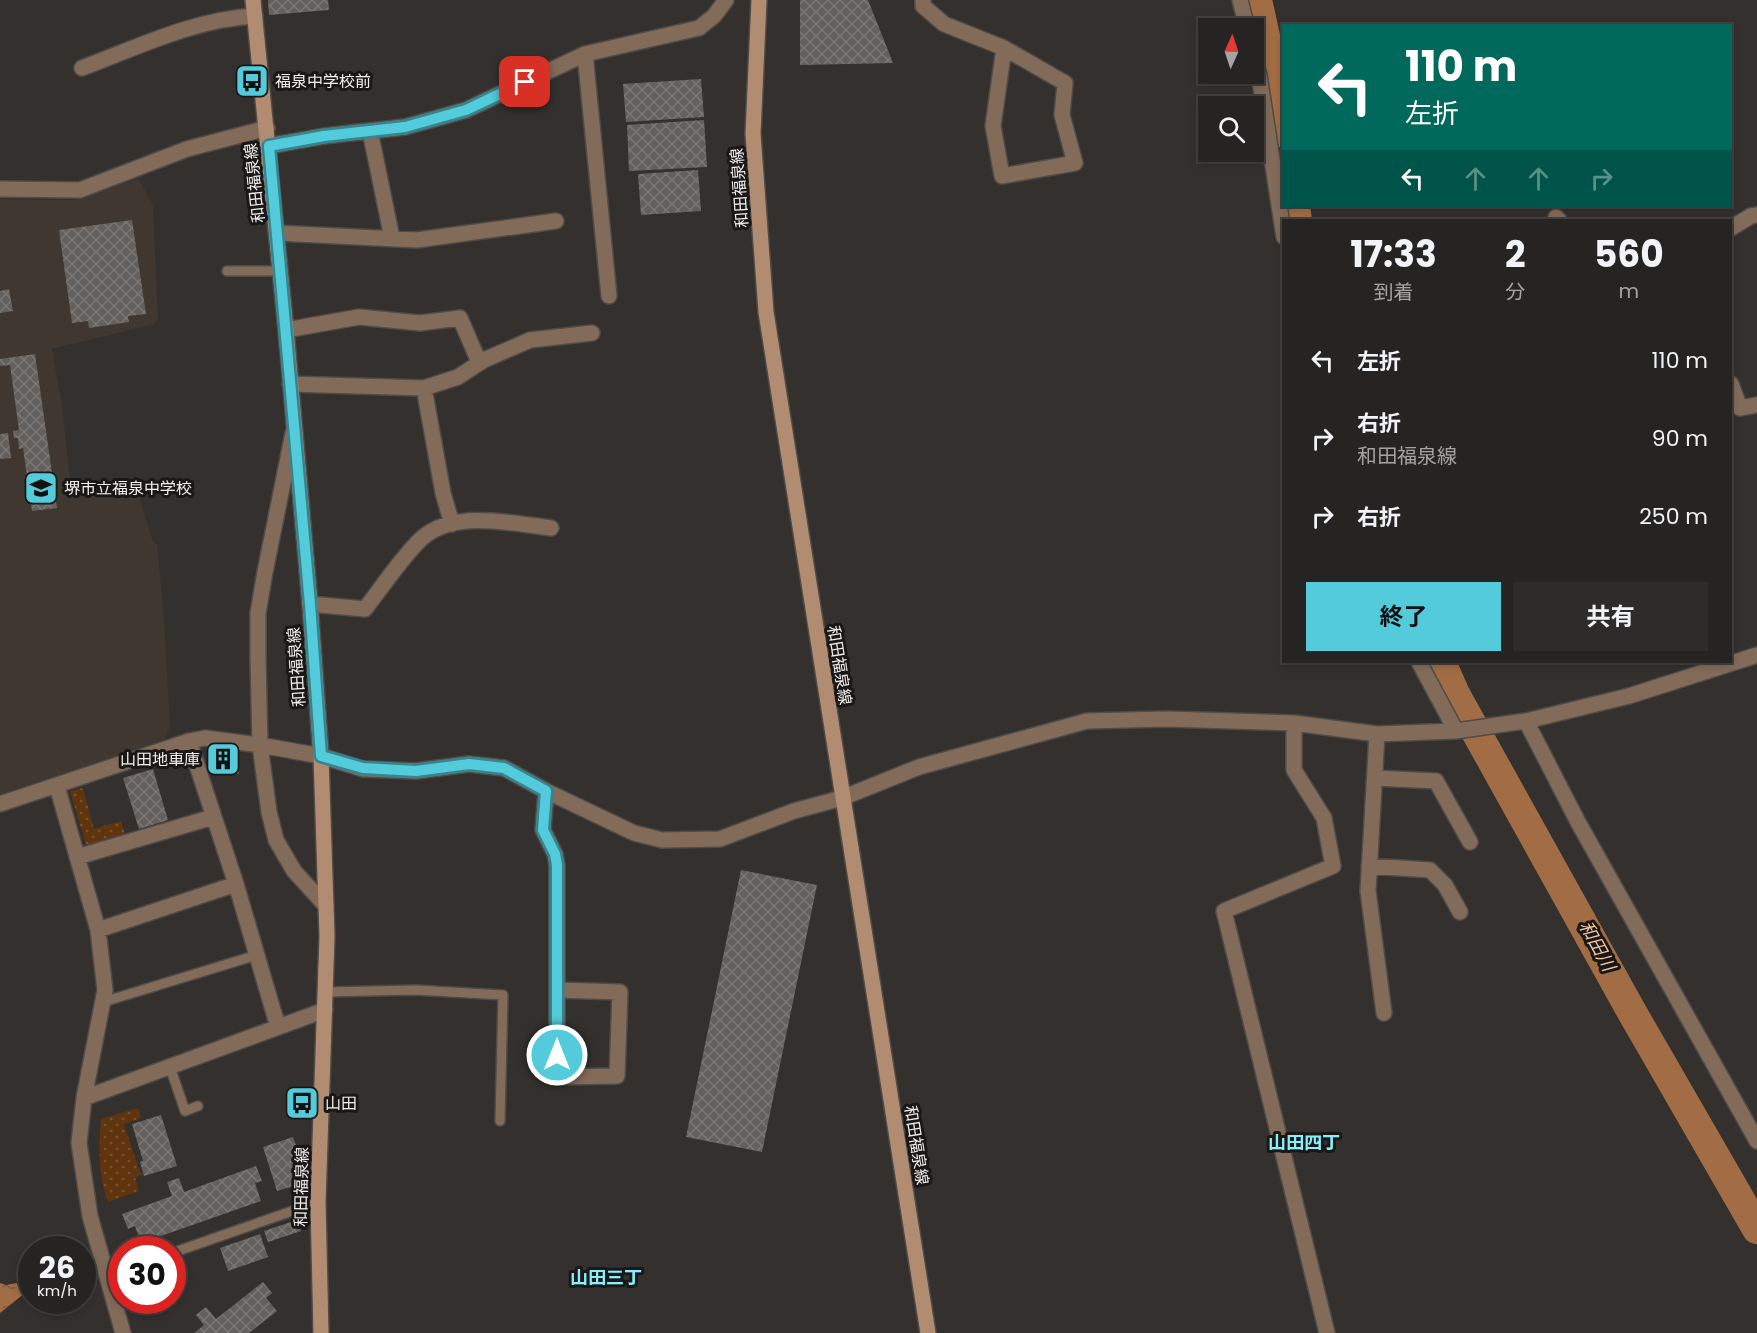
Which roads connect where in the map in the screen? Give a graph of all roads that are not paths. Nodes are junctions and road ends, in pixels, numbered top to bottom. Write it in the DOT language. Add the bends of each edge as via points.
graph roads {
  1 [pos="253,0"];
  2 [pos="726,0"];
  3 [pos="752,0"];
  4 [pos="759,0"];
  5 [pos="923,0"];
  6 [pos="1240,0"];
  7 [pos="255,16"];
  8 [pos="1244,18"];
  9 [pos="1004,48"];
  10 [pos="585,54"];
  11 [pos="82,68"];
  12 [pos="1260,84"];
  13 [pos="267,128"];
  14 [pos="370,131"];
  15 [pos="269,146"];
  16 [pos="0,189"];
  17 [pos="1757,214"];
  18 [pos="556,221"];
  19 [pos="1282,224"];
  20 [pos="1732,227"];
  21 [pos="277,233"];
  22 [pos="392,238"];
  23 [pos="227,271"];
  24 [pos="280,271"];
  25 [pos="609,296"];
  26 [pos="286,330"];
  27 [pos="592,333"];
  28 [pos="479,362"];
  29 [pos="290,384"];
  30 [pos="1732,387"];
  31 [pos="424,388"];
  32 [pos="1757,405"];
  33 [pos="294,429"];
  34 [pos="452,524"];
  35 [pos="551,528"];
  36 [pos="310,604"];
  37 [pos="1757,655"];
  38 [pos="1420,663"];
  39 [pos="1526,721"];
  40 [pos="1294,723"];
  41 [pos="1461,729"];
  42 [pos="1377,734"];
  43 [pos="189,741"];
  44 [pos="260,745"];
  45 [pos="321,756"];
  46 [pos="1375,778"];
  47 [pos="57,786"];
  48 [pos="546,791"];
  49 [pos="842,798"];
  50 [pos="0,804"];
  51 [pos="213,817"];
  52 [pos="1470,842"];
  53 [pos="77,857"];
  54 [pos="1370,866"];
  55 [pos="236,884"];
  56 [pos="326,906"];
  57 [pos="1460,912"];
  58 [pos="98,930"];
  59 [pos="256,955"];
  60 [pos="557,990"];
  61 [pos="325,992"];
  62 [pos="103,1002"];
  63 [pos="325,1010"];
  64 [pos="1384,1013"];
  65 [pos="278,1028"];
  66 [pos="170,1067"];
  67 [pos="84,1098"];
  68 [pos="198,1106"];
  69 [pos="500,1121"];
  70 [pos="1757,1141"];
  71 [pos="318,1202"];
  72 [pos="186,1248"];
  73 [pos="108,1258"];
  74 [pos="120,1314"];
  75 [pos="123,1333"];
  76 [pos="321,1333"];
  77 [pos="928,1333"];
  78 [pos="1327,1333"];
  1 -- 7 [label="main road, 和田福泉線"];
  2 -- 10 [label="street" via="699,28"];
  3 -- 4 [label="street"];
  4 -- 49 [label="main road, 和田福泉線" via="753,134 766,312"];
  5 -- 9 [label="street" via="923,6 944,24"];
  6 -- 8 [label="street"];
  7 -- 11 [label="street" via="231,17 196,26"];
  7 -- 13 [label="main road, 和田福泉線"];
  9 -- 9 [label="street" via="1065,83 1062,115 1075,163 1002,176 993,126"];
  10 -- 14 [label="street" via="466,110 405,127"];
  10 -- 25 [label="street"];
  12 -- 19 [label="street"];
  13 -- 15 [label="main road, 和田福泉線"];
  13 -- 16 [label="street" via="187,149 80,190"];
  14 -- 15 [label="street"];
  14 -- 22 [label="street"];
  15 -- 21 [label="main road, 和田福泉線"];
  17 -- 20 [label="street"];
  18 -- 22 [label="street" via="417,240"];
  21 -- 22 [label="street"];
  21 -- 24 [label="main road, 和田福泉線"];
  23 -- 24 [label="lane"];
  24 -- 26 [label="main road, 和田福泉線"];
  26 -- 28 [label="street" via="359,317 420,323 460,318"];
  26 -- 29 [label="main road, 和田福泉線"];
  27 -- 28 [label="street" via="530,340"];
  28 -- 31 [label="street" via="458,377"];
  29 -- 31 [label="street"];
  29 -- 33 [label="main road, 和田福泉線"];
  30 -- 32 [label="street" via="1740,408"];
  31 -- 34 [label="street"];
  33 -- 36 [label="main road, 和田福泉線"];
  33 -- 44 [label="street" via="258,613"];
  34 -- 35 [label="street" via="474,519"];
  34 -- 36 [label="street" via="418,541 365,609"];
  36 -- 45 [label="main road, 和田福泉線"];
  37 -- 39 [label="street" via="1629,696"];
  38 -- 41 [label="street"];
  39 -- 41 [label="street"];
  39 -- 70 [label="street" via="1578,822"];
  40 -- 42 [label="street"];
  40 -- 49 [label="street" via="1087,721 919,767"];
  40 -- 78 [label="street" via="1294,770 1324,818 1333,866 1224,911"];
  41 -- 42 [label="street"];
  42 -- 46 [label="street"];
  43 -- 44 [label="street" via="204,738"];
  43 -- 47 [label="street"];
  43 -- 51 [label="street"];
  44 -- 45 [label="street"];
  44 -- 56 [label="street" via="276,840 294,871"];
  45 -- 48 [label="street" via="363,768 416,771 469,764 504,768"];
  45 -- 56 [label="main road, 和田福泉線"];
  46 -- 52 [label="street" via="1436,781"];
  46 -- 54 [label="street"];
  47 -- 50 [label="street"];
  47 -- 53 [label="street"];
  48 -- 49 [label="street" via="634,833 662,840 720,839 794,810"];
  48 -- 60 [label="street" via="543,830 557,865"];
  49 -- 77 [label="main road, 和田福泉線"];
  51 -- 53 [label="street"];
  51 -- 55 [label="street"];
  53 -- 58 [label="street"];
  54 -- 57 [label="street" via="1430,870"];
  54 -- 64 [label="street" via="1368,891"];
  55 -- 58 [label="street"];
  55 -- 59 [label="street"];
  56 -- 61 [label="main road, 和田福泉線"];
  58 -- 62 [label="street"];
  59 -- 62 [label="lane"];
  59 -- 65 [label="street"];
  60 -- 60 [label="street" via="620,992 617,1076 557,1077"];
  61 -- 63 [label="main road, 和田福泉線"];
  61 -- 69 [label="lane" via="416,990 503,995"];
  62 -- 67 [label="street"];
  63 -- 65 [label="street"];
  63 -- 71 [label="main road, 和田福泉線"];
  65 -- 66 [label="street"];
  66 -- 67 [label="street"];
  66 -- 68 [label="lane" via="185,1111"];
  67 -- 73 [label="street" via="79,1143 90,1216"];
  71 -- 72 [label="lane"];
  71 -- 76 [label="main road, 和田福泉線"];
  74 -- 75 [label="street"];
}
